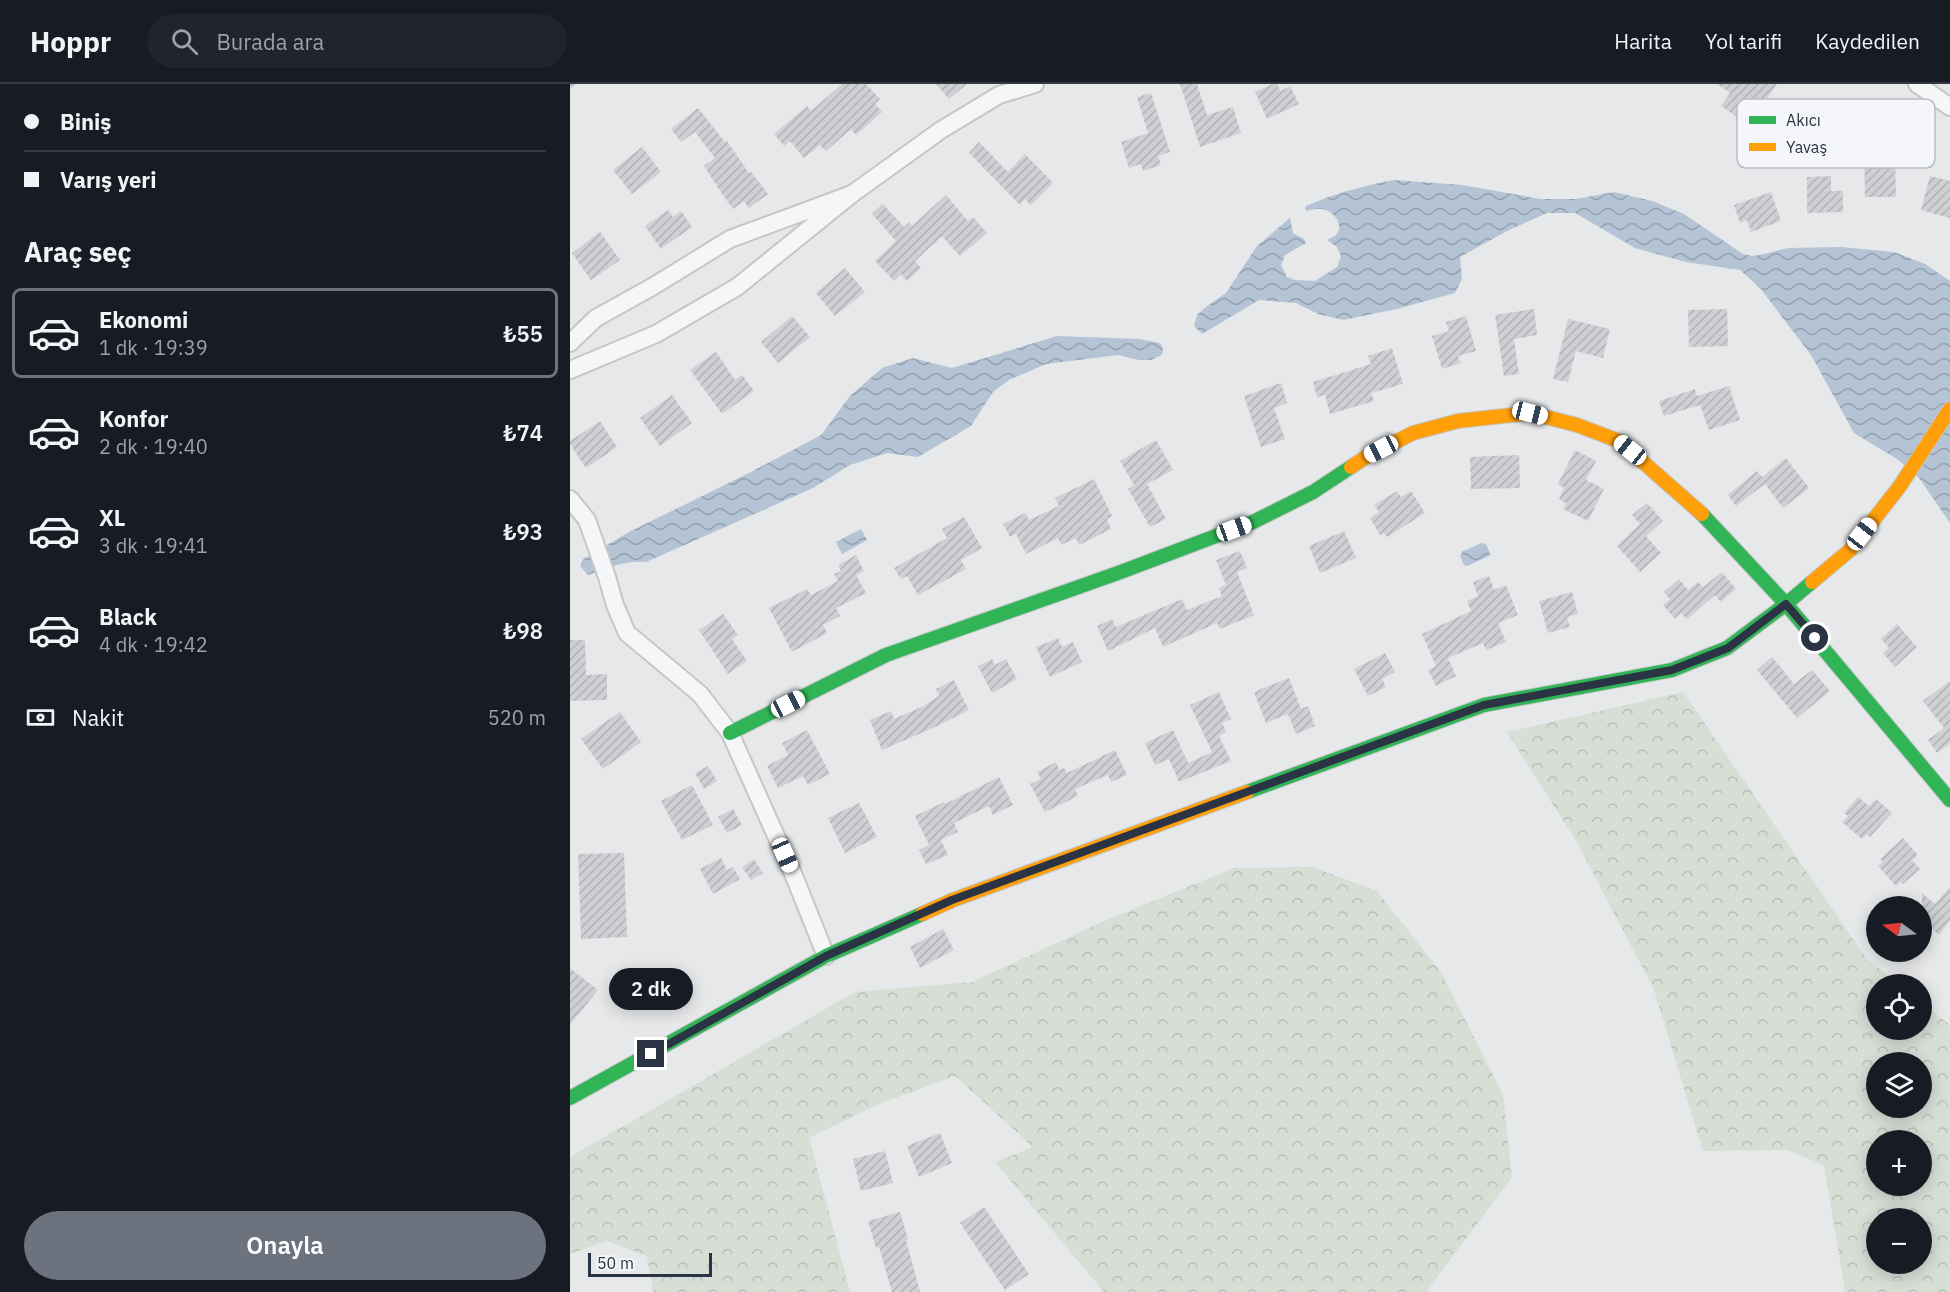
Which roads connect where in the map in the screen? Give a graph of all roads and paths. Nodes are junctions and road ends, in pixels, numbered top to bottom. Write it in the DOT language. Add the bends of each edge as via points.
graph roads {
  1 [pos="1035,84"];
  2 [pos="1917,84"];
  3 [pos="1950,107"];
  4 [pos="852,194"];
  5 [pos="570,343"];
  6 [pos="570,370"];
  7 [pos="1950,409"];
  8 [pos="570,499"];
  9 [pos="1786,604"];
  10 [pos="730,733"];
  11 [pos="1950,800"];
  12 [pos="826,956"];
  13 [pos="570,1098"];
  1 -- 4 [label="street" via="999,95 941,130"];
  2 -- 3 [label="street"];
  4 -- 5 [label="street" via="730,238 596,318"];
  4 -- 6 [label="street" via="737,287 656,334"];
  7 -- 9 [label="street" via="1900,486 1850,550"];
  8 -- 10 [label="street" via="587,520 627,633 700,694"];
  9 -- 10 [label="street" via="1708,519 1619,441 1530,413 1458,422 1413,433 1253,522 886,655"];
  9 -- 11 [label="street"];
  9 -- 12 [label="street" via="1728,648 1672,670 1484,705 952,900"];
  10 -- 12 [label="street"];
  12 -- 13 [label="street"];
}
